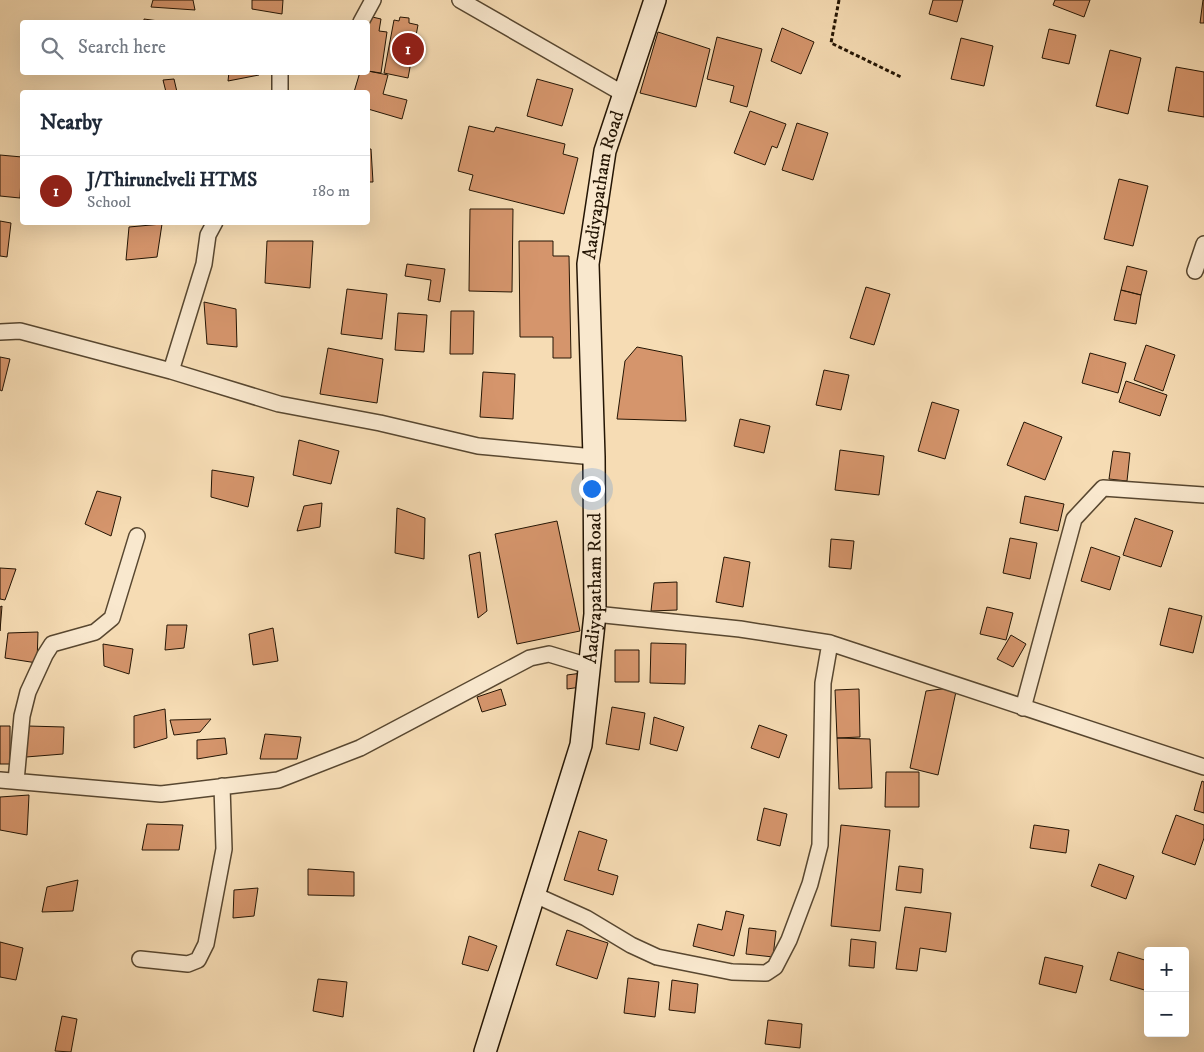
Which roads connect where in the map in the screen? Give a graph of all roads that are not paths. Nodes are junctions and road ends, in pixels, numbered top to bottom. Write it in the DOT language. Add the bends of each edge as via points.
graph roads {
  1 [pos="373,0"];
  2 [pos="460,0"];
  3 [pos="654,0"];
  4 [pos="362,20"];
  5 [pos="280,75"];
  6 [pos="280,90"];
  7 [pos="622,93"];
  8 [pos="213,225"];
  9 [pos="1204,244"];
  10 [pos="1195,271"];
  11 [pos="0,332"];
  12 [pos="171,371"];
  13 [pos="594,457"];
  14 [pos="1204,495"];
  15 [pos="137,536"];
  16 [pos="595,614"];
  17 [pos="830,643"];
  18 [pos="589,666"];
  19 [pos="1023,708"];
  20 [pos="1204,767"];
  21 [pos="0,780"];
  22 [pos="16,781"];
  23 [pos="222,786"];
  24 [pos="535,895"];
  25 [pos="140,959"];
  26 [pos="485,1052"];
  1 -- 4 [label="street"];
  2 -- 7 [label="street"];
  3 -- 7 [label="street, Aadiyapatham Road"];
  5 -- 6 [label="street"];
  7 -- 13 [label="street, Aadiyapatham Road" via="605,150 588,264"];
  8 -- 12 [label="street"];
  9 -- 10 [label="street"];
  11 -- 12 [label="street" via="20,331"];
  12 -- 13 [label="street" via="279,404 478,446"];
  13 -- 16 [label="street, Aadiyapatham Road"];
  14 -- 19 [label="street" via="1103,488 1074,520"];
  15 -- 22 [label="street" via="112,618 95,632 52,644 44,655 22,716"];
  16 -- 17 [label="street" via="740,629"];
  16 -- 18 [label="street, Aadiyapatham Road"];
  17 -- 19 [label="street"];
  17 -- 24 [label="street" via="823,683 820,845 810,884 775,967 766,973 732,972 657,957 586,918"];
  18 -- 23 [label="street" via="549,654 530,658 360,748 278,780"];
  18 -- 24 [label="street, Aadiyapatham Road" via="581,745"];
  19 -- 20 [label="street"];
  21 -- 22 [label="street"];
  22 -- 23 [label="street" via="161,794"];
  23 -- 25 [label="street" via="224,849 206,944 198,960 188,964"];
  24 -- 26 [label="street, Aadiyapatham Road"];
}
